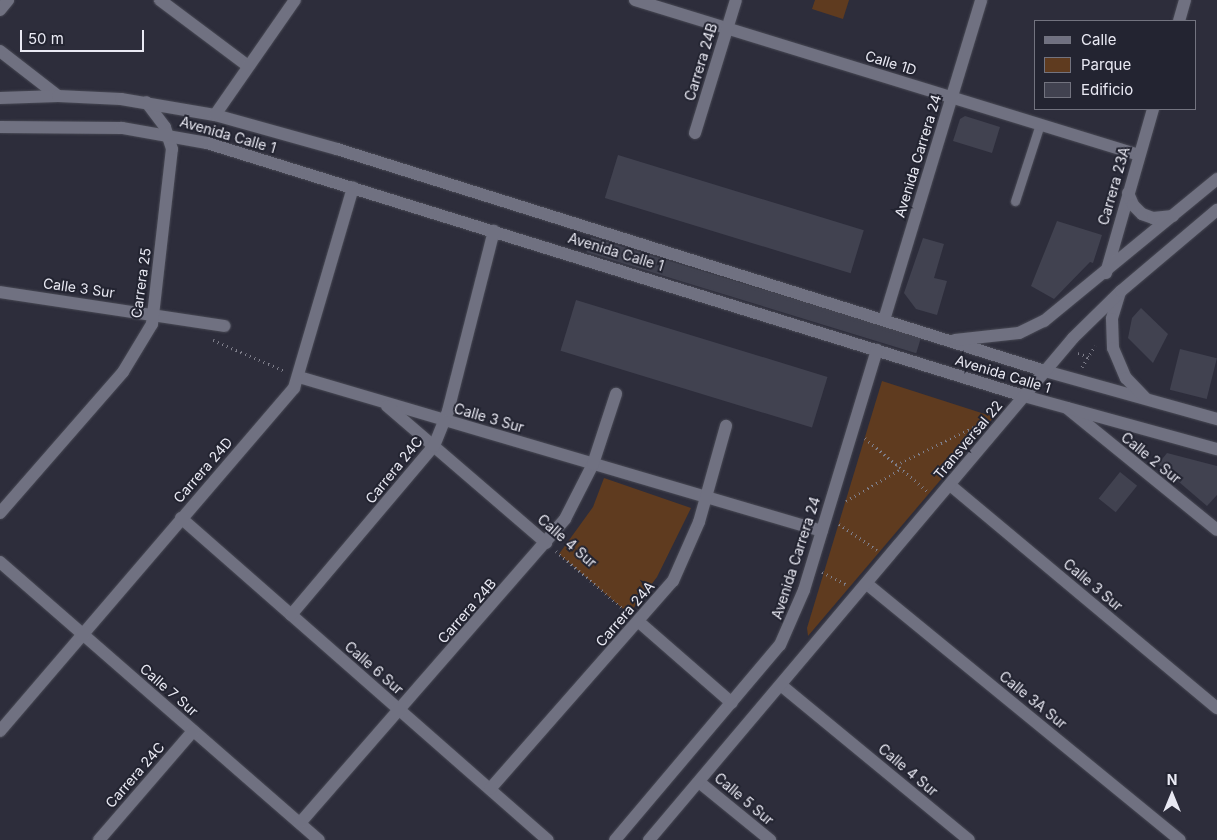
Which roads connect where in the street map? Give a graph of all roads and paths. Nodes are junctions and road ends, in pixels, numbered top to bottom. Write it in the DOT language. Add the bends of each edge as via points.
graph roads {
  1 [pos="8,0"];
  2 [pos="160,0"];
  3 [pos="295,0"];
  4 [pos="635,0"];
  5 [pos="736,0"];
  6 [pos="981,0"];
  7 [pos="1185,0"];
  8 [pos="0,10"];
  9 [pos="1179,20"];
  10 [pos="728,28"];
  11 [pos="0,51"];
  12 [pos="248,66"];
  13 [pos="58,96"];
  14 [pos="952,97"];
  15 [pos="0,98"];
  16 [pos="146,102"];
  17 [pos="1153,110"];
  18 [pos="215,115"];
  19 [pos="1040,124"];
  20 [pos="0,127"];
  21 [pos="695,133"];
  22 [pos="169,134"];
  23 [pos="1139,155"];
  24 [pos="1217,179"];
  25 [pos="353,188"];
  26 [pos="1128,193"];
  27 [pos="1015,201"];
  28 [pos="1217,210"];
  29 [pos="1173,216"];
  30 [pos="494,231"];
  31 [pos="1190,232"];
  32 [pos="1106,273"];
  33 [pos="1121,291"];
  34 [pos="0,292"];
  35 [pos="154,314"];
  36 [pos="884,320"];
  37 [pos="224,326"];
  38 [pos="208,338"];
  39 [pos="948,341"];
  40 [pos="1096,346"];
  41 [pos="877,350"];
  42 [pos="1074,351"];
  43 [pos="1089,357"];
  44 [pos="1082,367"];
  45 [pos="1045,371"];
  46 [pos="299,377"];
  47 [pos="616,394"];
  48 [pos="1024,396"];
  49 [pos="1149,401"];
  50 [pos="382,402"];
  51 [pos="1066,408"];
  52 [pos="1217,418"];
  53 [pos="988,420"];
  54 [pos="444,421"];
  55 [pos="726,426"];
  56 [pos="860,445"];
  57 [pos="434,446"];
  58 [pos="1217,449"];
  59 [pos="593,464"];
  60 [pos="896,465"];
  61 [pos="901,469"];
  62 [pos="950,485"];
  63 [pos="844,495"];
  64 [pos="933,496"];
  65 [pos="705,497"];
  66 [pos="0,513"];
  67 [pos="181,518"];
  68 [pos="1217,530"];
  69 [pos="828,531"];
  70 [pos="546,543"];
  71 [pos="884,554"];
  72 [pos="0,562"];
  73 [pos="823,563"];
  74 [pos="821,571"];
  75 [pos="818,580"];
  76 [pos="867,584"];
  77 [pos="855,589"];
  78 [pos="291,615"];
  79 [pos="639,622"];
  80 [pos="84,636"];
  81 [pos="782,686"];
  82 [pos="732,702"];
  83 [pos="1217,708"];
  84 [pos="400,710"];
  85 [pos="0,731"];
  86 [pos="194,731"];
  87 [pos="699,782"];
  88 [pos="490,789"];
  89 [pos="300,824"];
  90 [pos="99,840"];
  91 [pos="319,840"];
  92 [pos="548,840"];
  93 [pos="615,840"];
  94 [pos="649,840"];
  95 [pos="770,840"];
  96 [pos="969,840"];
  97 [pos="1180,840"];
  1 -- 8 [label="street"];
  2 -- 12 [label="street"];
  3 -- 12 [label="street"];
  4 -- 10 [label="street, Calle 1D"];
  5 -- 10 [label="street, Carrera 24B"];
  6 -- 14 [label="street, Avenida Carrera 24"];
  7 -- 9 [label="street"];
  10 -- 14 [label="street, Calle 1D"];
  10 -- 21 [label="street, Carrera 24B"];
  11 -- 13 [label="street"];
  12 -- 18 [label="street"];
  13 -- 15 [label="street, Avenida Calle 1"];
  13 -- 16 [label="street, Avenida Calle 1"];
  14 -- 19 [label="street, Calle 1D"];
  14 -- 36 [label="street, Avenida Carrera 24"];
  16 -- 18 [label="street, Avenida Calle 1"];
  16 -- 22 [label="street"];
  17 -- 23 [label="street, Carrera 23A"];
  18 -- 36 [label="street, Avenida Calle 1" via="337,149"];
  19 -- 23 [label="street, Calle 1D"];
  19 -- 27 [label="lane"];
  20 -- 22 [label="street, Avenida Calle 1" via="91,125"];
  22 -- 25 [label="street, Avenida Calle 1"];
  22 -- 35 [label="street, Carrera 25" via="172,149"];
  23 -- 26 [label="street, Carrera 23A"];
  24 -- 29 [label="street"];
  25 -- 30 [label="street, Avenida Calle 1"];
  25 -- 46 [label="street, Carrera 24D"];
  26 -- 29 [label="street" via="1142,214 1153,218"];
  26 -- 32 [label="street, Carrera 23A"];
  28 -- 31 [label="street, Transversal 22"];
  29 -- 31 [label="street"];
  29 -- 32 [label="street"];
  30 -- 41 [label="street, Avenida Calle 1"];
  30 -- 54 [label="street, Carrera 24C"];
  31 -- 33 [label="street, Transversal 22"];
  32 -- 39 [label="street" via="1033,328 1003,337"];
  33 -- 45 [label="street, Transversal 22"];
  33 -- 49 [label="street" via="1112,319 1113,348 1126,378"];
  34 -- 35 [label="street, Calle 3 Sur"];
  35 -- 37 [label="street, Calle 3 Sur"];
  35 -- 66 [label="street, Carrera 25" via="148,334 123,372"];
  36 -- 39 [label="street, Avenida Calle 1"];
  38 -- 46 [label="path"];
  39 -- 45 [label="street, Avenida Calle 1"];
  40 -- 43 [label="path"];
  41 -- 48 [label="street, Avenida Calle 1"];
  41 -- 69 [label="street, Avenida Carrera 24"];
  42 -- 43 [label="path"];
  43 -- 44 [label="path"];
  45 -- 48 [label="street, Transversal 22"];
  45 -- 49 [label="street, Avenida Calle 1"];
  46 -- 50 [label="street, Calle 3 Sur"];
  46 -- 67 [label="street, Carrera 24D" via="288,397"];
  47 -- 59 [label="street, Carrera 24B"];
  48 -- 51 [label="street, Avenida Calle 1"];
  48 -- 62 [label="street, Transversal 22"];
  49 -- 52 [label="street, Avenida Calle 1"];
  50 -- 54 [label="street, Calle 3 Sur"];
  50 -- 57 [label="street, Calle 4 Sur"];
  51 -- 58 [label="street, Avenida Calle 1"];
  51 -- 68 [label="street, Calle 2 Sur"];
  53 -- 60 [label="path"];
  54 -- 57 [label="street, Carrera 24C"];
  54 -- 59 [label="street, Calle 3 Sur"];
  55 -- 65 [label="street, Carrera 24A"];
  56 -- 60 [label="path" via="862,436"];
  57 -- 70 [label="street, Calle 4 Sur"];
  57 -- 78 [label="street, Carrera 24C"];
  59 -- 65 [label="street, Calle 3 Sur"];
  59 -- 70 [label="street, Carrera 24B" via="580,493"];
  60 -- 61 [label="path"];
  61 -- 63 [label="path" via="841,504"];
  61 -- 64 [label="path"];
  62 -- 76 [label="street, Transversal 22"];
  62 -- 83 [label="street, Calle 3 Sur"];
  65 -- 69 [label="street, Calle 3 Sur"];
  65 -- 79 [label="street, Carrera 24A" via="687,553 673,581"];
  67 -- 78 [label="street, Calle 6 Sur"];
  67 -- 80 [label="street, Carrera 24D"];
  69 -- 71 [label="path" via="836,522"];
  69 -- 82 [label="street, Avenida Carrera 24" via="785,636"];
  70 -- 79 [label="path, Calle 4 Sur"];
  70 -- 84 [label="street, Carrera 24B"];
  72 -- 80 [label="street, Calle 7 Sur"];
  73 -- 74 [label="path"];
  74 -- 75 [label="path"];
  74 -- 77 [label="path"];
  76 -- 81 [label="street, Transversal 22"];
  76 -- 97 [label="street, Calle 3A Sur"];
  78 -- 84 [label="street, Calle 6 Sur"];
  79 -- 82 [label="street"];
  79 -- 88 [label="street, Carrera 24A"];
  80 -- 85 [label="street, Carrera 24D"];
  80 -- 86 [label="street, Calle 7 Sur"];
  81 -- 87 [label="street"];
  81 -- 96 [label="street, Calle 4 Sur"];
  82 -- 93 [label="street, Avenida Carrera 24"];
  84 -- 88 [label="street, Calle 6 Sur"];
  84 -- 89 [label="street, Carrera 24B"];
  86 -- 89 [label="street, Calle 7 Sur"];
  86 -- 90 [label="street, Carrera 24C"];
  87 -- 94 [label="street"];
  87 -- 95 [label="street, Calle 5 Sur"];
  88 -- 92 [label="street, Calle 6 Sur"];
  89 -- 91 [label="street, Calle 7 Sur"];
}
